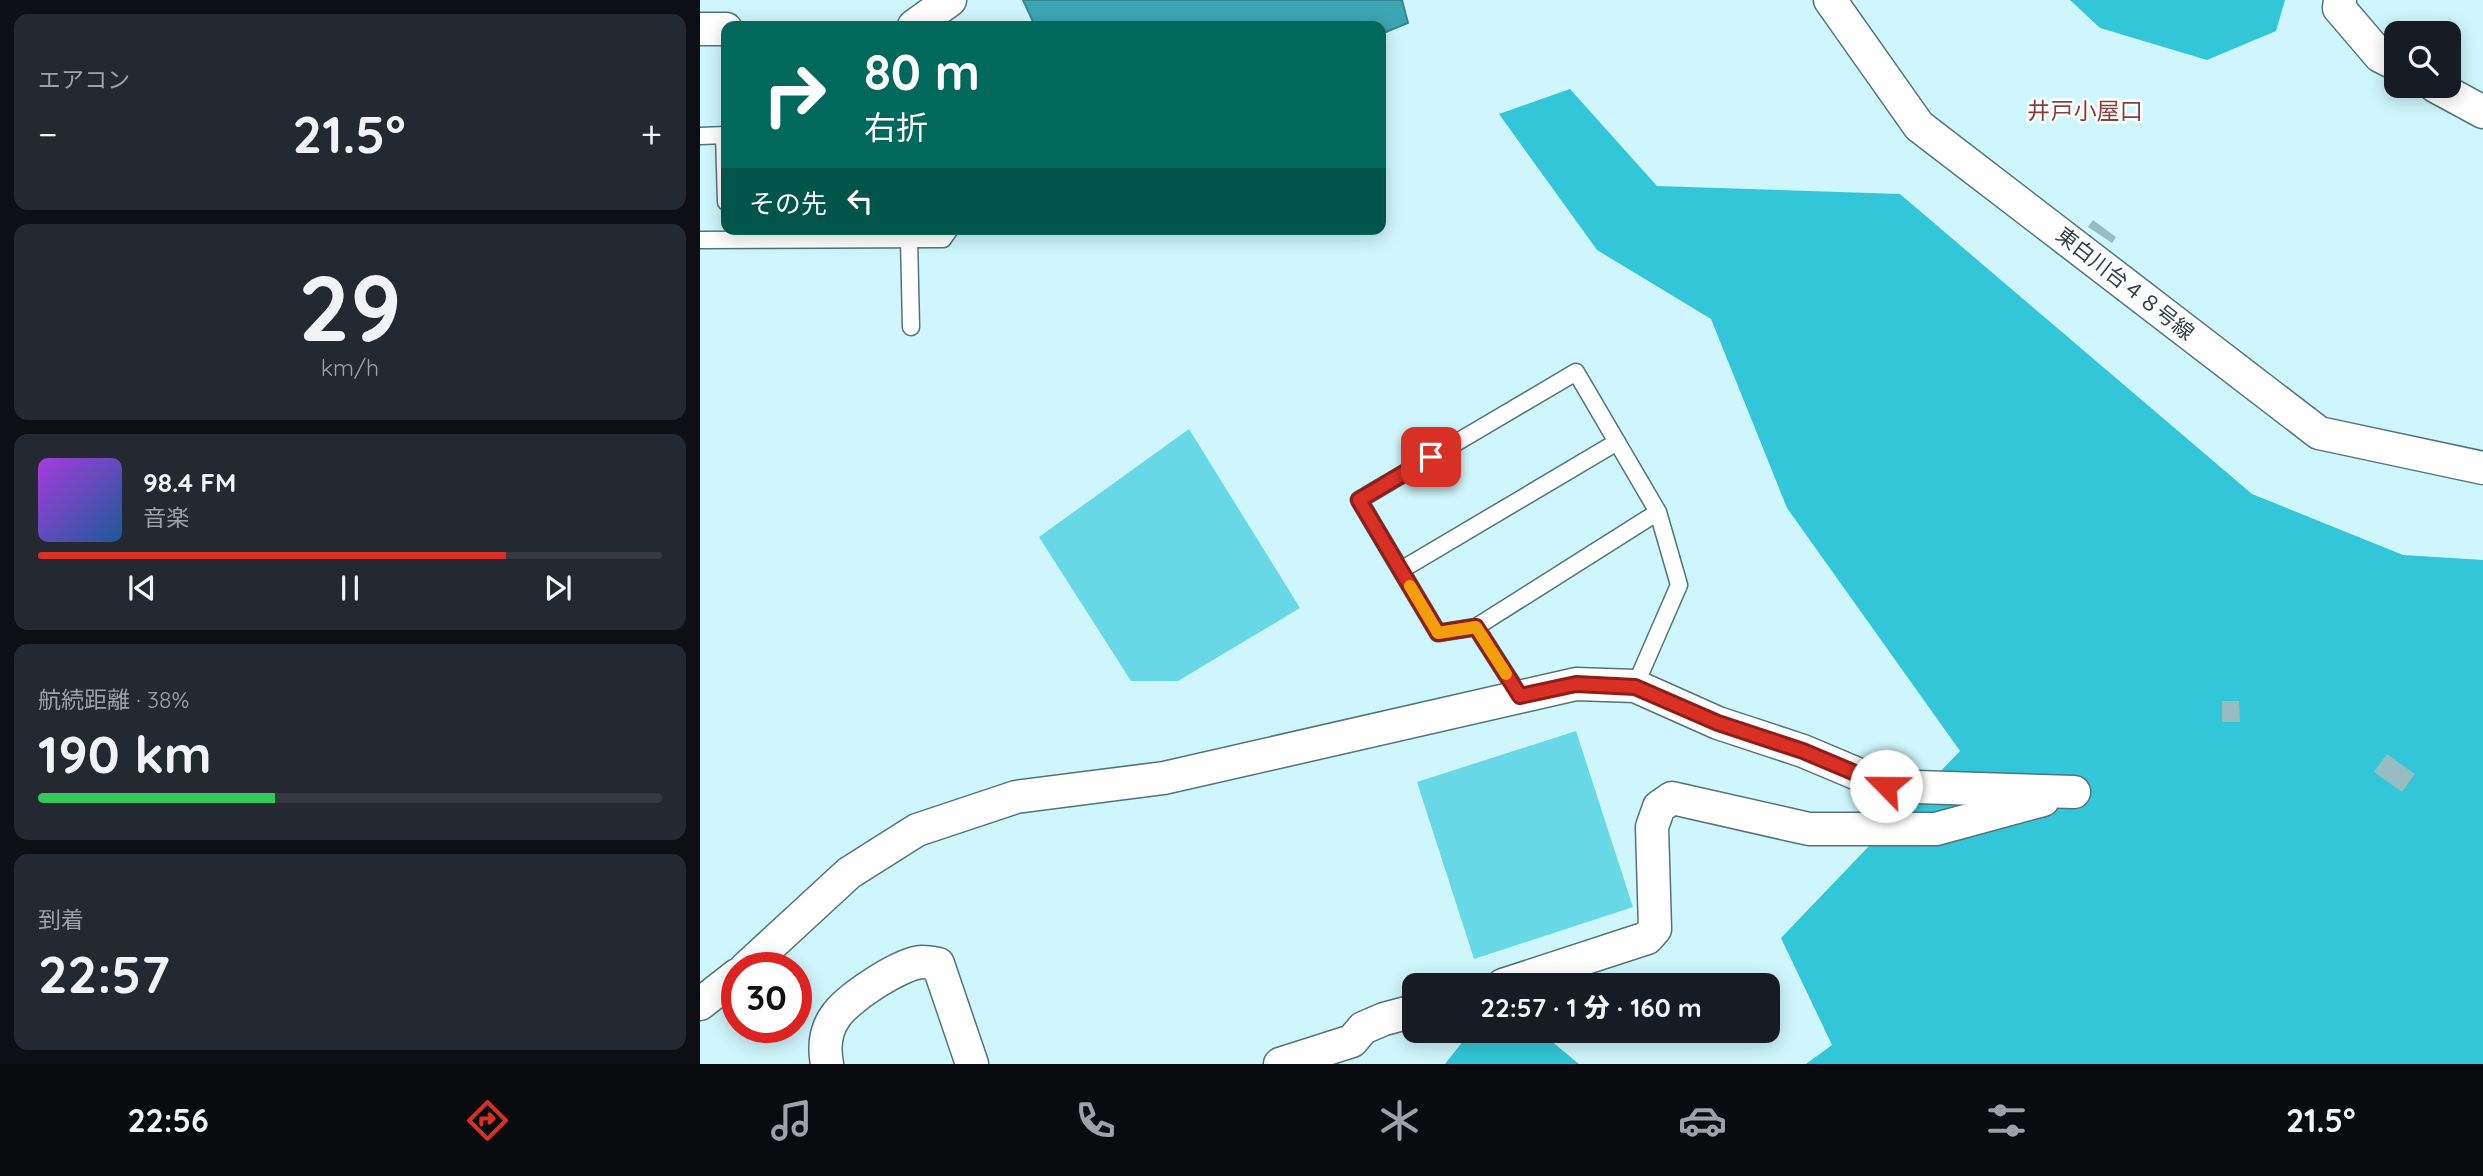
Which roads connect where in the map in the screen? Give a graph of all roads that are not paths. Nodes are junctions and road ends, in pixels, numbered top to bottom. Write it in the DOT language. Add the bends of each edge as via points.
graph roads {
  1 [pos="950,0"];
  2 [pos="1830,0"];
  3 [pos="2340,0"];
  4 [pos="921,21"];
  5 [pos="700,29"];
  6 [pos="721,29"];
  7 [pos="2384,58"];
  8 [pos="2457,98"];
  9 [pos="2483,112"];
  10 [pos="721,135"];
  11 [pos="700,136"];
  12 [pos="727,235"];
  13 [pos="946,235"];
  14 [pos="909,239"];
  15 [pos="700,240"];
  16 [pos="911,327"];
  17 [pos="1617,442"];
  18 [pos="2483,468"];
  19 [pos="1658,512"];
  20 [pos="1401,570"];
  21 [pos="1476,627"];
  22 [pos="1635,687"];
  23 [pos="1520,696"];
  24 [pos="763,952"];
  25 [pos="1540,973"];
  26 [pos="721,988"];
  27 [pos="700,1004"];
  28 [pos="1402,1014"];
  29 [pos="827,1064"];
  30 [pos="972,1064"];
  31 [pos="1280,1064"];
  1 -- 4 [label="street"];
  2 -- 18 [label="street, 東白川台４８号線" via="1920,126 2319,433"];
  3 -- 7 [label="street" via="2339,8"];
  5 -- 6 [label="street"];
  8 -- 9 [label="street"];
  10 -- 11 [label="lane"];
  12 -- 14 [label="lane"];
  12 -- 15 [label="lane"];
  13 -- 14 [label="lane" via="943,239"];
  14 -- 16 [label="lane"];
  17 -- 19 [label="lane"];
  17 -- 20 [label="lane"];
  17 -- 20 [label="lane" via="1576,372 1359,500"];
  19 -- 21 [label="lane"];
  19 -- 22 [label="lane" via="1679,584"];
  20 -- 21 [label="lane" via="1438,633"];
  21 -- 23 [label="lane"];
  22 -- 23 [label="street" via="1576,684"];
  22 -- 25 [label="street" via="1886,786 2074,792 1936,829 1809,829 1672,798 1659,807 1652,827 1654,929 1647,938"];
  23 -- 24 [label="street" via="1164,778 1016,797 917,830 849,873"];
  26 -- 27 [label="street"];
  28 -- 31 [label="street" via="1363,1028 1352,1041"];
  29 -- 30 [label="street" via="826,1035 835,1015 884,976 920,962 938,964"];
}
